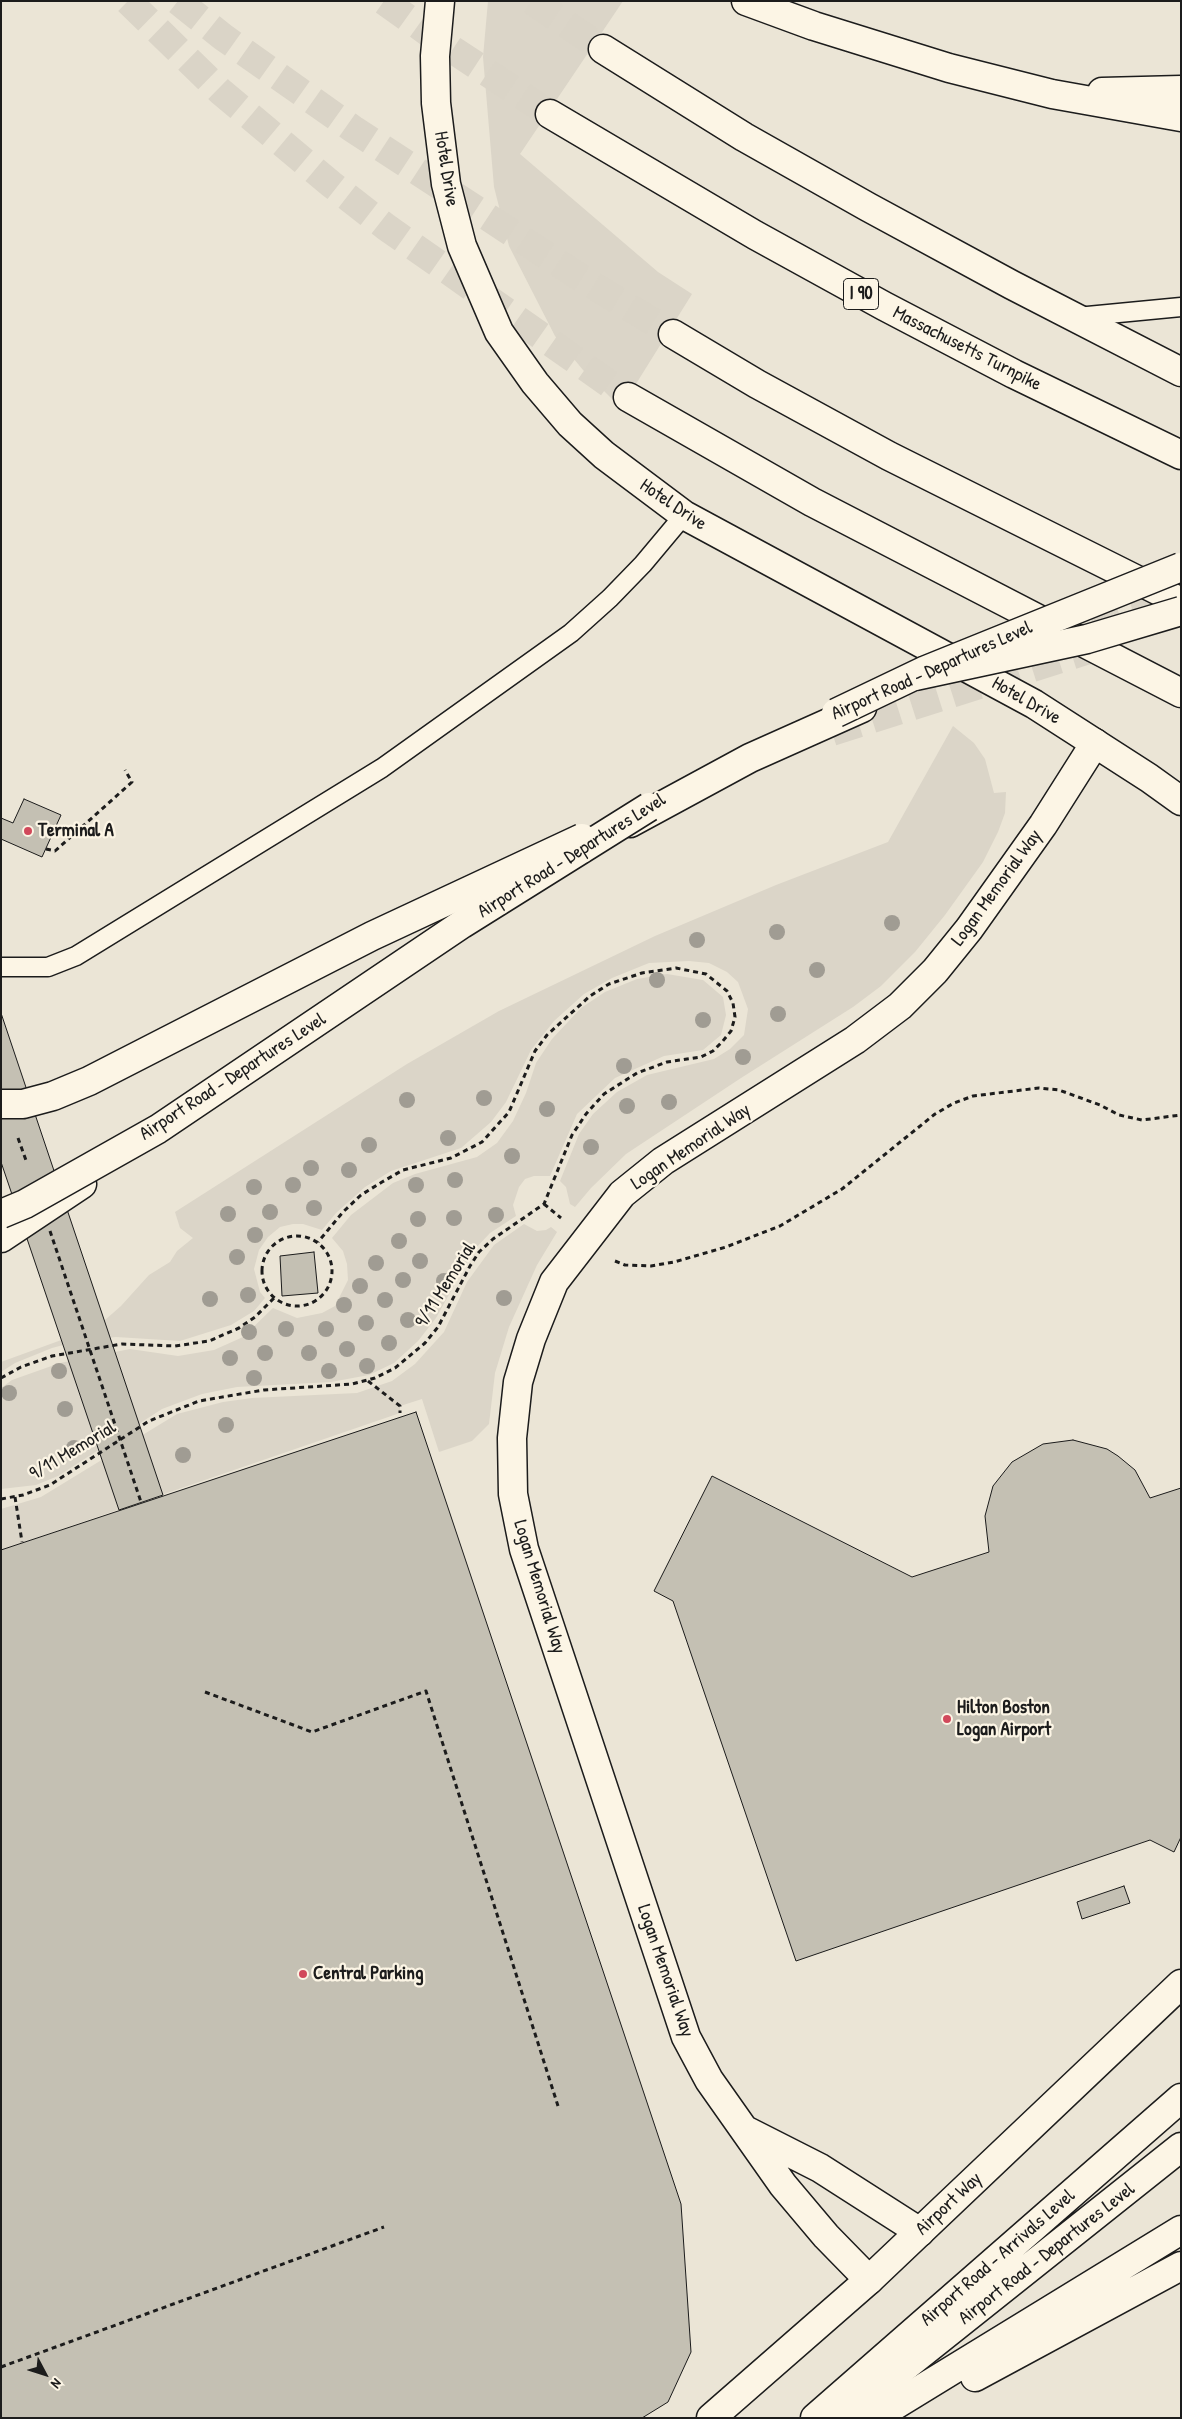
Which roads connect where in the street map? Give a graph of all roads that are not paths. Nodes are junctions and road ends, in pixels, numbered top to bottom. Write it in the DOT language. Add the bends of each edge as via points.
graph roads {
  1 [pos="440,1"];
  2 [pos="746,1"];
  3 [pos="603,49"];
  4 [pos="1181,90"];
  5 [pos="1052,94"];
  6 [pos="550,114"];
  7 [pos="1181,117"];
  8 [pos="1181,307"];
  9 [pos="1074,318"];
  10 [pos="673,334"];
  11 [pos="1181,372"];
  12 [pos="628,397"];
  13 [pos="1181,455"];
  14 [pos="684,515"];
  15 [pos="1181,567"];
  16 [pos="1181,602"];
  17 [pos="1181,611"];
  18 [pos="915,676"];
  19 [pos="1181,693"];
  20 [pos="882,700"];
  21 [pos="1096,743"];
  22 [pos="1181,801"];
  23 [pos="662,802"];
  24 [pos="1,967"];
  25 [pos="1,1103"];
  26 [pos="1,1214"];
  27 [pos="1,1238"];
  28 [pos="1181,1984"];
  29 [pos="1181,2098"];
  30 [pos="742,2128"];
  31 [pos="1181,2147"];
  32 [pos="1181,2230"];
  33 [pos="920,2232"];
  34 [pos="1181,2266"];
  35 [pos="869,2280"];
  36 [pos="711,2418"];
  37 [pos="814,2418"];
  38 [pos="844,2418"];
  39 [pos="874,2418"];
  40 [pos="902,2418"];
  1 -- 14 [label="main road, Hotel Drive" via="435,56 445,178 462,246 494,322 528,374 574,428 604,455"];
  2 -- 5 [label="main road" via="822,29 949,68"];
  3 -- 9 [label="main road" via="744,137"];
  4 -- 5 [label="main road"];
  5 -- 7 [label="main road"];
  6 -- 13 [label="main road, Massachusetts Turnpike / I 90" via="755,235 900,315"];
  8 -- 9 [label="lane"];
  9 -- 11 [label="main road"];
  10 -- 16 [label="main road" via="889,456"];
  12 -- 19 [label="main road" via="812,502"];
  14 -- 21 [label="main road, Hotel Drive" via="1034,704"];
  14 -- 24 [label="lane" via="610,598 571,632 382,768 76,956 48,967"];
  15 -- 18 [label="main road, Airport Road - Departures Level, bridge"];
  17 -- 18 [label="main road, bridge" via="1087,639"];
  18 -- 23 [label="main road, Airport Road - Departures Level, bridge" via="717,768"];
  20 -- 23 [label="main road" via="750,758"];
  21 -- 22 [label="main road, Hotel Drive"];
  21 -- 30 [label="main road, Logan Memorial Way" via="969,929 900,1006 855,1040 663,1161 622,1194 554,1282 518,1382 512,1438 514,1494 524,1549 686,2037 709,2080"];
  23 -- 25 [label="main road, bridge" via="372,936 89,1081 23,1104"];
  23 -- 26 [label="main road, Airport Road - Departures Level, bridge" via="462,924 158,1129 34,1199"];
  23 -- 27 [label="main road" via="527,887 40,1224"];
  28 -- 33 [label="main road, Airport Way"];
  29 -- 37 [label="main road, Airport Road - Arrivals Level"];
  30 -- 33 [label="main road, Logan Memorial Way" via="820,2168"];
  30 -- 35 [label="main road, Logan Memorial Way" via="783,2185"];
  31 -- 38 [label="main road, Airport Road - Departures Level"];
  32 -- 39 [label="main road"];
  33 -- 35 [label="main road, Airport Way"];
  34 -- 40 [label="main road"];
  35 -- 36 [label="main road, Airport Way"];
}
